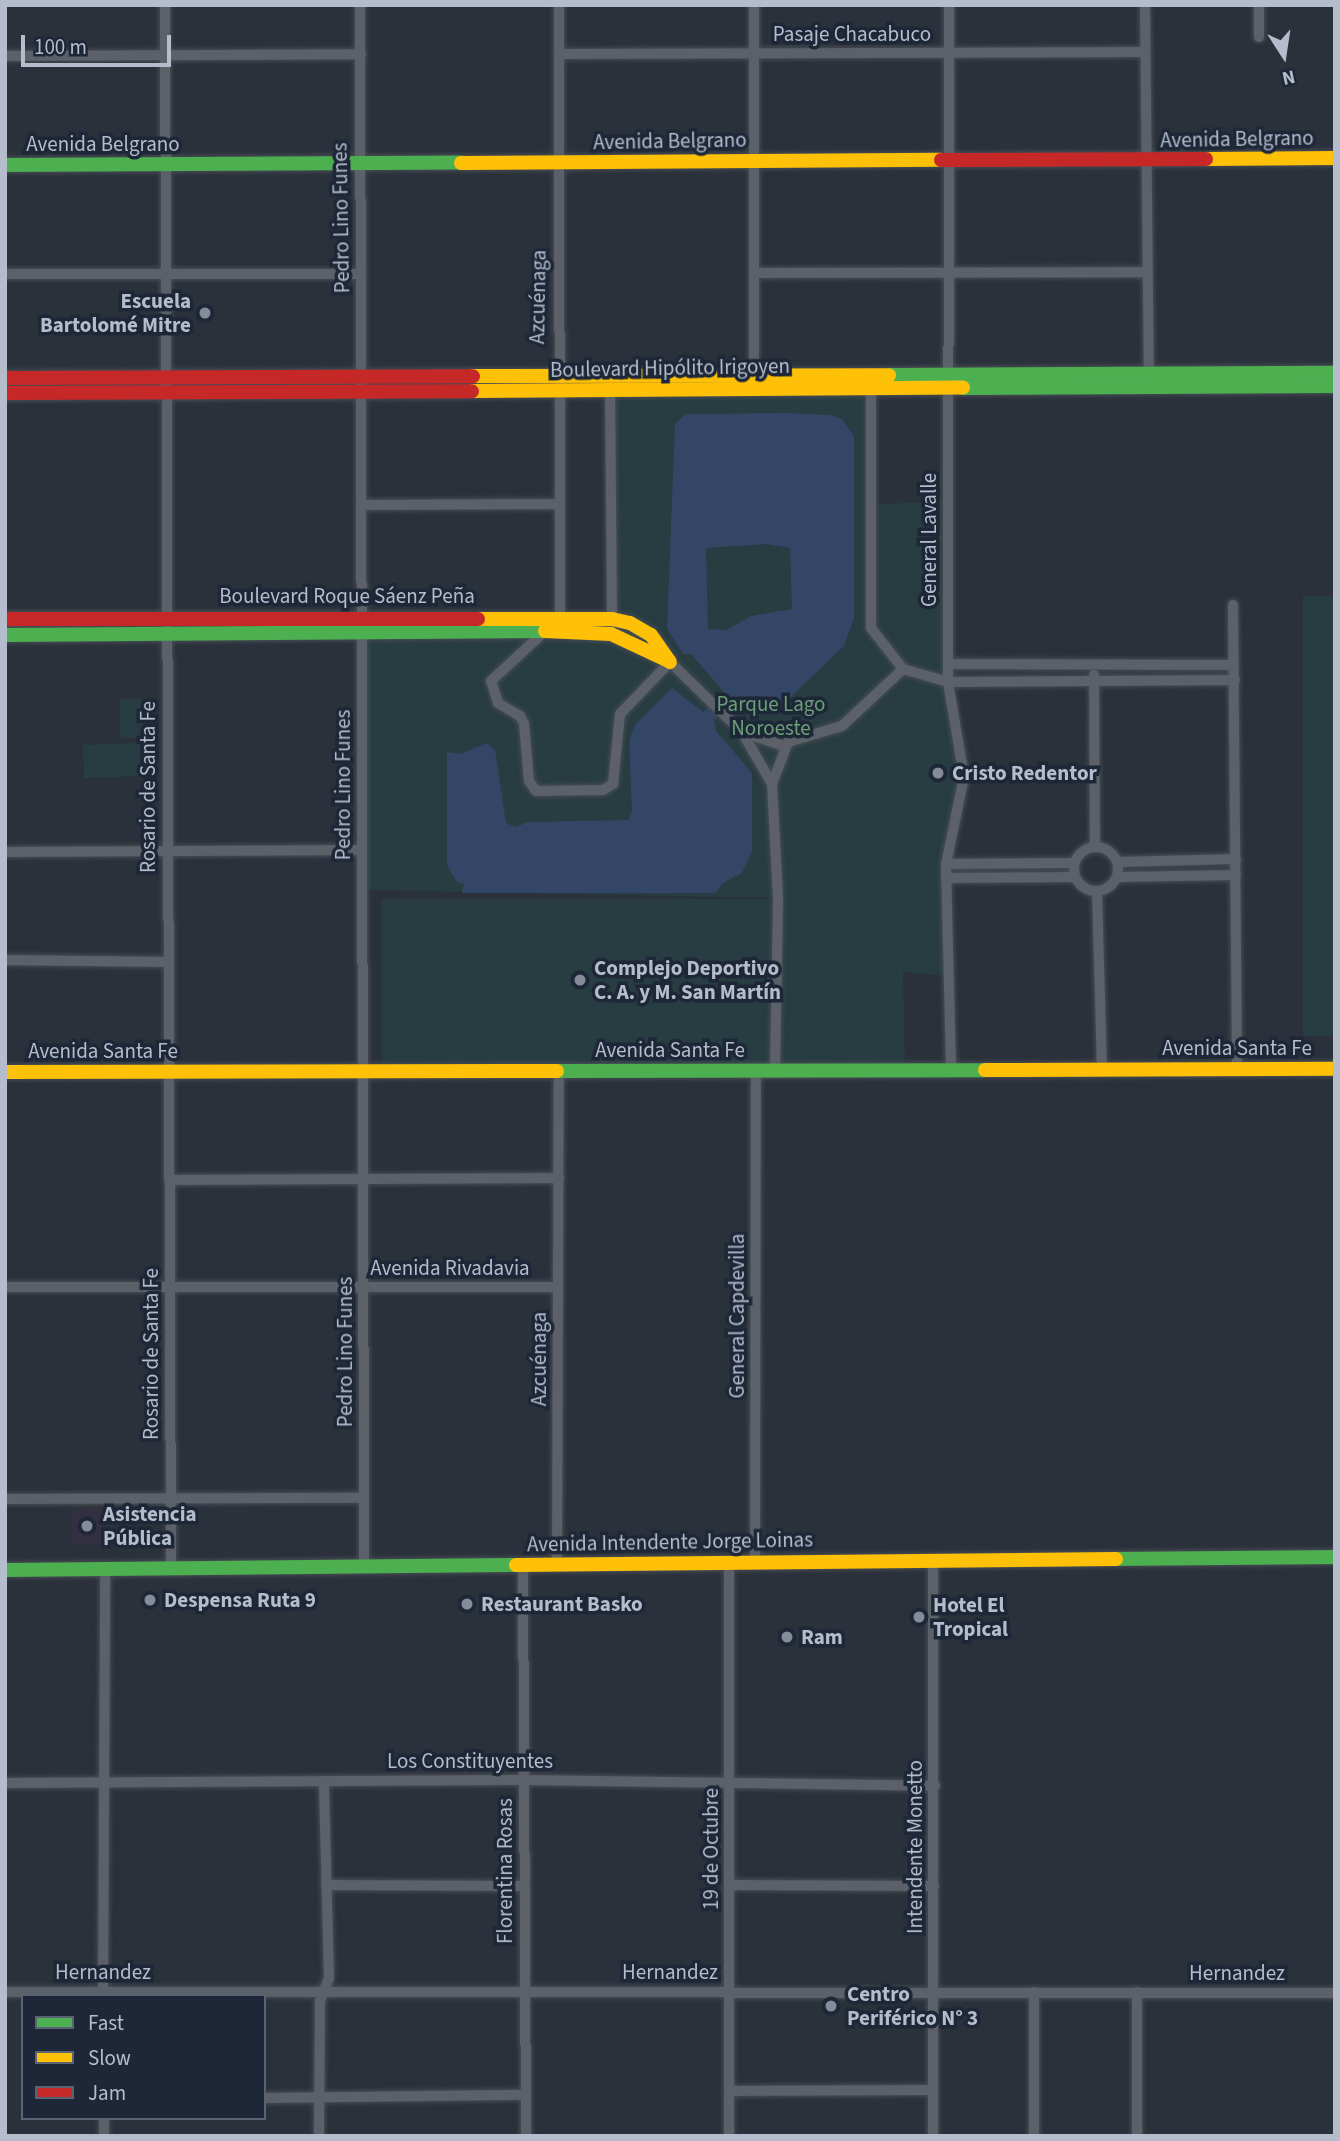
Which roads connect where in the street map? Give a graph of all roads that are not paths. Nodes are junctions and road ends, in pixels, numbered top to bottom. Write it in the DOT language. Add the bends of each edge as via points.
graph roads {
  1 [pos="164,5"];
  2 [pos="360,5"];
  3 [pos="559,5"];
  4 [pos="754,5"];
  5 [pos="949,5"];
  6 [pos="1145,5"];
  7 [pos="1259,5"];
  8 [pos="1259,37"];
  9 [pos="1145,52"];
  10 [pos="360,54"];
  11 [pos="560,54"];
  12 [pos="754,54"];
  13 [pos="948,54"];
  14 [pos="5,56"];
  15 [pos="165,56"];
  16 [pos="1335,158"];
  17 [pos="754,161"];
  18 [pos="1146,161"];
  19 [pos="948,162"];
  20 [pos="559,163"];
  21 [pos="359,164"];
  22 [pos="5,165"];
  23 [pos="165,165"];
  24 [pos="949,272"];
  25 [pos="1146,272"];
  26 [pos="754,273"];
  27 [pos="5,274"];
  28 [pos="166,274"];
  29 [pos="361,274"];
  30 [pos="1335,373"];
  31 [pos="362,376"];
  32 [pos="5,377"];
  33 [pos="166,377"];
  34 [pos="949,381"];
  35 [pos="1149,381"];
  36 [pos="754,382"];
  37 [pos="557,383"];
  38 [pos="871,386"];
  39 [pos="1335,386"];
  40 [pos="610,388"];
  41 [pos="5,393"];
  42 [pos="166,393"];
  43 [pos="362,393"];
  44 [pos="362,505"];
  45 [pos="557,505"];
  46 [pos="1233,605"];
  47 [pos="362,617"];
  48 [pos="167,618"];
  49 [pos="5,619"];
  50 [pos="612,619"];
  51 [pos="555,626"];
  52 [pos="167,634"];
  53 [pos="362,634"];
  54 [pos="5,635"];
  55 [pos="611,635"];
  56 [pos="670,662"];
  57 [pos="949,664"];
  58 [pos="1234,665"];
  59 [pos="1094,666"];
  60 [pos="904,669"];
  61 [pos="1235,680"];
  62 [pos="1094,681"];
  63 [pos="948,682"];
  64 [pos="742,732"];
  65 [pos="784,746"];
  66 [pos="772,784"];
  67 [pos="1096,846"];
  68 [pos="362,850"];
  69 [pos="5,852"];
  70 [pos="168,852"];
  71 [pos="1236,859"];
  72 [pos="1117,862"];
  73 [pos="1074,863"];
  74 [pos="946,864"];
  75 [pos="1236,875"];
  76 [pos="1074,877"];
  77 [pos="1117,877"];
  78 [pos="946,878"];
  79 [pos="1097,891"];
  80 [pos="5,960"];
  81 [pos="169,962"];
  82 [pos="1237,1069"];
  83 [pos="1335,1069"];
  84 [pos="951,1070"];
  85 [pos="1102,1070"];
  86 [pos="559,1071"];
  87 [pos="756,1071"];
  88 [pos="775,1071"];
  89 [pos="5,1072"];
  90 [pos="169,1072"];
  91 [pos="364,1072"];
  92 [pos="559,1178"];
  93 [pos="169,1180"];
  94 [pos="363,1181"];
  95 [pos="170,1286"];
  96 [pos="5,1287"];
  97 [pos="558,1287"];
  98 [pos="364,1288"];
  99 [pos="364,1498"];
  100 [pos="5,1499"];
  101 [pos="171,1499"];
  102 [pos="1335,1557"];
  103 [pos="933,1559"];
  104 [pos="755,1562"];
  105 [pos="557,1563"];
  106 [pos="729,1563"];
  107 [pos="523,1564"];
  108 [pos="364,1565"];
  109 [pos="171,1568"];
  110 [pos="105,1569"];
  111 [pos="5,1570"];
  112 [pos="524,1780"];
  113 [pos="324,1781"];
  114 [pos="105,1782"];
  115 [pos="5,1783"];
  116 [pos="731,1785"];
  117 [pos="935,1786"];
  118 [pos="326,1885"];
  119 [pos="731,1885"];
  120 [pos="524,1886"];
  121 [pos="934,1886"];
  122 [pos="323,1990"];
  123 [pos="525,1991"];
  124 [pos="933,1991"];
  125 [pos="5,1992"];
  126 [pos="729,1992"];
  127 [pos="1034,1992"];
  128 [pos="1137,1992"];
  129 [pos="103,1993"];
  130 [pos="1335,1993"];
  131 [pos="933,2090"];
  132 [pos="729,2091"];
  133 [pos="526,2095"];
  134 [pos="266,2098"];
  135 [pos="318,2098"];
  136 [pos="318,2136"];
  137 [pos="526,2136"];
  138 [pos="729,2136"];
  139 [pos="933,2136"];
  140 [pos="1034,2136"];
  141 [pos="1137,2136"];
  1 -- 15 [label="street, Rosario de Santa Fe"];
  2 -- 10 [label="street, Pedro Lino Funes"];
  3 -- 11 [label="street, Azcuénaga"];
  4 -- 12 [label="street"];
  5 -- 13 [label="street, General Lavalle"];
  6 -- 9 [label="street"];
  7 -- 8 [label="street"];
  9 -- 13 [label="street, Pasaje Chacabuco"];
  9 -- 18 [label="street"];
  10 -- 15 [label="street"];
  10 -- 21 [label="street, Pedro Lino Funes"];
  11 -- 12 [label="street, Pasaje Chacabuco"];
  11 -- 20 [label="street, Azcuénaga"];
  12 -- 13 [label="street, Pasaje Chacabuco"];
  12 -- 17 [label="street"];
  13 -- 19 [label="street, General Lavalle"];
  14 -- 15 [label="street"];
  15 -- 23 [label="street, Rosario de Santa Fe"];
  16 -- 18 [label="street, Avenida Belgrano"];
  17 -- 19 [label="street, Avenida Belgrano"];
  17 -- 20 [label="street, Avenida Belgrano"];
  17 -- 26 [label="street"];
  18 -- 19 [label="street, Avenida Belgrano"];
  18 -- 25 [label="street"];
  19 -- 24 [label="street, General Lavalle"];
  20 -- 21 [label="street, Avenida Belgrano"];
  20 -- 37 [label="street, Azcuénaga"];
  21 -- 23 [label="street, Avenida Belgrano"];
  21 -- 29 [label="street, Pedro Lino Funes"];
  22 -- 23 [label="street, Avenida Belgrano"];
  23 -- 28 [label="street, Rosario de Santa Fe"];
  24 -- 25 [label="street"];
  24 -- 26 [label="street"];
  24 -- 34 [label="street, General Lavalle"];
  25 -- 35 [label="street"];
  26 -- 36 [label="street"];
  27 -- 28 [label="street"];
  28 -- 29 [label="street"];
  28 -- 33 [label="street, Rosario de Santa Fe"];
  29 -- 31 [label="street, Pedro Lino Funes"];
  30 -- 35 [label="street, Boulevard Hipólito Irigoyen"];
  31 -- 33 [label="street, Boulevard Hipólito Irigoyen"];
  31 -- 37 [label="street, Boulevard Hipólito Irigoyen"];
  31 -- 43 [label="street, Pedro Lino Funes"];
  32 -- 33 [label="street, Boulevard Hipólito Irigoyen"];
  33 -- 42 [label="street, Rosario de Santa Fe"];
  34 -- 35 [label="street, Boulevard Hipólito Irigoyen"];
  34 -- 36 [label="street, Boulevard Hipólito Irigoyen"];
  34 -- 38 [label="street, Boulevard Hipólito Irigoyen"];
  34 -- 57 [label="street, General Lavalle"];
  35 -- 39 [label="street, Boulevard Hipólito Irigoyen"];
  36 -- 37 [label="street, Boulevard Hipólito Irigoyen"];
  36 -- 38 [label="street, Boulevard Hipólito Irigoyen"];
  36 -- 40 [label="street, Boulevard Hipólito Irigoyen"];
  37 -- 40 [label="street, Boulevard Hipólito Irigoyen"];
  37 -- 43 [label="street, Boulevard Hipólito Irigoyen"];
  37 -- 45 [label="street, Azcuénaga"];
  38 -- 60 [label="street" via="871,628"];
  40 -- 50 [label="street"];
  41 -- 42 [label="street, Boulevard Hipólito Irigoyen"];
  42 -- 43 [label="street, Boulevard Hipólito Irigoyen"];
  42 -- 48 [label="street, Rosario de Santa Fe"];
  43 -- 44 [label="street, Pedro Lino Funes"];
  44 -- 45 [label="street"];
  44 -- 47 [label="street, Pedro Lino Funes"];
  45 -- 51 [label="street, Azcuénaga"];
  46 -- 58 [label="street"];
  47 -- 48 [label="street, Boulevard Roque Sáenz Peña"];
  47 -- 51 [label="street, Boulevard Roque Sáenz Peña"];
  47 -- 53 [label="street, Pedro Lino Funes"];
  48 -- 49 [label="street, Boulevard Roque Sáenz Peña"];
  48 -- 52 [label="street, Rosario de Santa Fe"];
  50 -- 51 [label="street, Boulevard Roque Sáenz Peña"];
  50 -- 55 [label="street"];
  50 -- 56 [label="street, Boulevard Roque Sáenz Peña" via="631,623 651,635"];
  51 -- 53 [label="street, Boulevard Roque Sáenz Peña"];
  51 -- 55 [label="street, Boulevard Roque Sáenz Peña"];
  51 -- 56 [label="street" via="491,681 498,703 520,716 524,724 530,781 536,791 603,790 612,784 620,714"];
  52 -- 53 [label="street, Boulevard Roque Sáenz Peña"];
  52 -- 54 [label="street, Boulevard Roque Sáenz Peña"];
  52 -- 70 [label="street, Rosario de Santa Fe"];
  53 -- 68 [label="street, Pedro Lino Funes"];
  55 -- 56 [label="street, Boulevard Roque Sáenz Peña"];
  56 -- 64 [label="street, Boulevard Roque Sáenz Peña"];
  57 -- 59 [label="street"];
  57 -- 63 [label="street, General Lavalle"];
  58 -- 59 [label="street"];
  58 -- 61 [label="street"];
  59 -- 62 [label="street"];
  60 -- 63 [label="street"];
  60 -- 65 [label="street" via="842,726"];
  61 -- 62 [label="street"];
  61 -- 71 [label="street"];
  62 -- 63 [label="street"];
  62 -- 67 [label="street"];
  63 -- 74 [label="street, General Lavalle" via="964,778"];
  64 -- 65 [label="street"];
  64 -- 66 [label="street, Boulevard Roque Sáenz Peña"];
  65 -- 66 [label="street"];
  66 -- 88 [label="street" via="778,898"];
  67 -- 72 [label="street" via="1109,851"];
  67 -- 73 [label="street" via="1082,851"];
  68 -- 70 [label="street"];
  68 -- 91 [label="street, Pedro Lino Funes"];
  69 -- 70 [label="street"];
  70 -- 81 [label="street, Rosario de Santa Fe"];
  71 -- 72 [label="street"];
  71 -- 75 [label="street"];
  72 -- 77 [label="street"];
  73 -- 74 [label="street"];
  73 -- 76 [label="street"];
  74 -- 78 [label="street, General Lavalle"];
  75 -- 77 [label="street"];
  75 -- 82 [label="street"];
  76 -- 78 [label="street"];
  76 -- 79 [label="street" via="1086,890"];
  77 -- 79 [label="street" via="1109,887"];
  78 -- 84 [label="street, General Lavalle"];
  79 -- 85 [label="street"];
  80 -- 81 [label="street"];
  81 -- 90 [label="street, Rosario de Santa Fe"];
  82 -- 83 [label="street, Avenida Santa Fe"];
  82 -- 85 [label="street, Avenida Santa Fe"];
  84 -- 85 [label="street, Avenida Santa Fe"];
  84 -- 88 [label="street, Avenida Santa Fe"];
  86 -- 87 [label="street, Avenida Santa Fe"];
  86 -- 91 [label="street, Avenida Santa Fe"];
  86 -- 92 [label="street, Azcuénaga"];
  87 -- 88 [label="street, Avenida Santa Fe"];
  87 -- 104 [label="street, General Capdevilla"];
  89 -- 90 [label="street, Avenida Santa Fe"];
  90 -- 91 [label="street, Avenida Santa Fe"];
  90 -- 93 [label="street, Rosario de Santa Fe"];
  91 -- 94 [label="street, Pedro Lino Funes"];
  92 -- 94 [label="street"];
  92 -- 97 [label="street, Azcuénaga"];
  93 -- 94 [label="street"];
  93 -- 95 [label="street, Rosario de Santa Fe"];
  94 -- 98 [label="street, Pedro Lino Funes"];
  95 -- 96 [label="street, Avenida Rivadavia"];
  95 -- 98 [label="street, Avenida Rivadavia"];
  95 -- 101 [label="street, Rosario de Santa Fe"];
  97 -- 98 [label="street, Avenida Rivadavia"];
  97 -- 105 [label="street, Azcuénaga"];
  98 -- 99 [label="street, Pedro Lino Funes"];
  99 -- 101 [label="street"];
  99 -- 108 [label="street, Pedro Lino Funes"];
  100 -- 101 [label="street"];
  101 -- 109 [label="street, Rosario de Santa Fe"];
  102 -- 103 [label="street, Avenida Intendente Jorge Loinas"];
  103 -- 104 [label="street, Avenida Intendente Jorge Loinas"];
  103 -- 117 [label="street, Intendente Monetto"];
  104 -- 106 [label="street, Avenida Intendente Jorge Loinas"];
  105 -- 106 [label="street, Avenida Intendente Jorge Loinas"];
  105 -- 107 [label="street, Avenida Intendente Jorge Loinas"];
  106 -- 116 [label="street, 19 de Octubre"];
  107 -- 108 [label="street, Avenida Intendente Jorge Loinas"];
  107 -- 112 [label="street, Florentina Rosas"];
  108 -- 109 [label="street, Avenida Intendente Jorge Loinas"];
  109 -- 110 [label="street, Avenida Intendente Jorge Loinas"];
  110 -- 111 [label="street, Avenida Intendente Jorge Loinas"];
  110 -- 114 [label="street"];
  112 -- 113 [label="street, Los Constituyentes"];
  112 -- 116 [label="street, Los Constituyentes"];
  112 -- 120 [label="street, Florentina Rosas"];
  113 -- 114 [label="street, Los Constituyentes"];
  113 -- 118 [label="street"];
  114 -- 115 [label="street, Los Constituyentes"];
  114 -- 129 [label="street"];
  116 -- 117 [label="street, Los Constituyentes"];
  116 -- 119 [label="street, 19 de Octubre"];
  117 -- 121 [label="street, Intendente Monetto"];
  118 -- 120 [label="street"];
  118 -- 122 [label="street" via="329,1978"];
  119 -- 121 [label="street"];
  119 -- 126 [label="street, 19 de Octubre"];
  120 -- 123 [label="street, Florentina Rosas"];
  121 -- 124 [label="street, Intendente Monetto"];
  122 -- 123 [label="street, Hernandez"];
  122 -- 129 [label="street, Hernandez"];
  122 -- 135 [label="street"];
  123 -- 126 [label="street, Hernandez"];
  123 -- 133 [label="street, Florentina Rosas"];
  124 -- 126 [label="street, Hernandez"];
  124 -- 127 [label="street, Hernandez"];
  124 -- 131 [label="street, Intendente Monetto"];
  125 -- 129 [label="street, Hernandez"];
  126 -- 132 [label="street, 19 de Octubre"];
  127 -- 128 [label="street, Hernandez"];
  127 -- 140 [label="street"];
  128 -- 130 [label="street, Hernandez"];
  128 -- 141 [label="street"];
  131 -- 132 [label="street"];
  131 -- 139 [label="street, Intendente Monetto"];
  132 -- 138 [label="street, 19 de Octubre"];
  133 -- 135 [label="street"];
  133 -- 137 [label="street, Florentina Rosas"];
  134 -- 135 [label="street"];
  135 -- 136 [label="street"];
}
